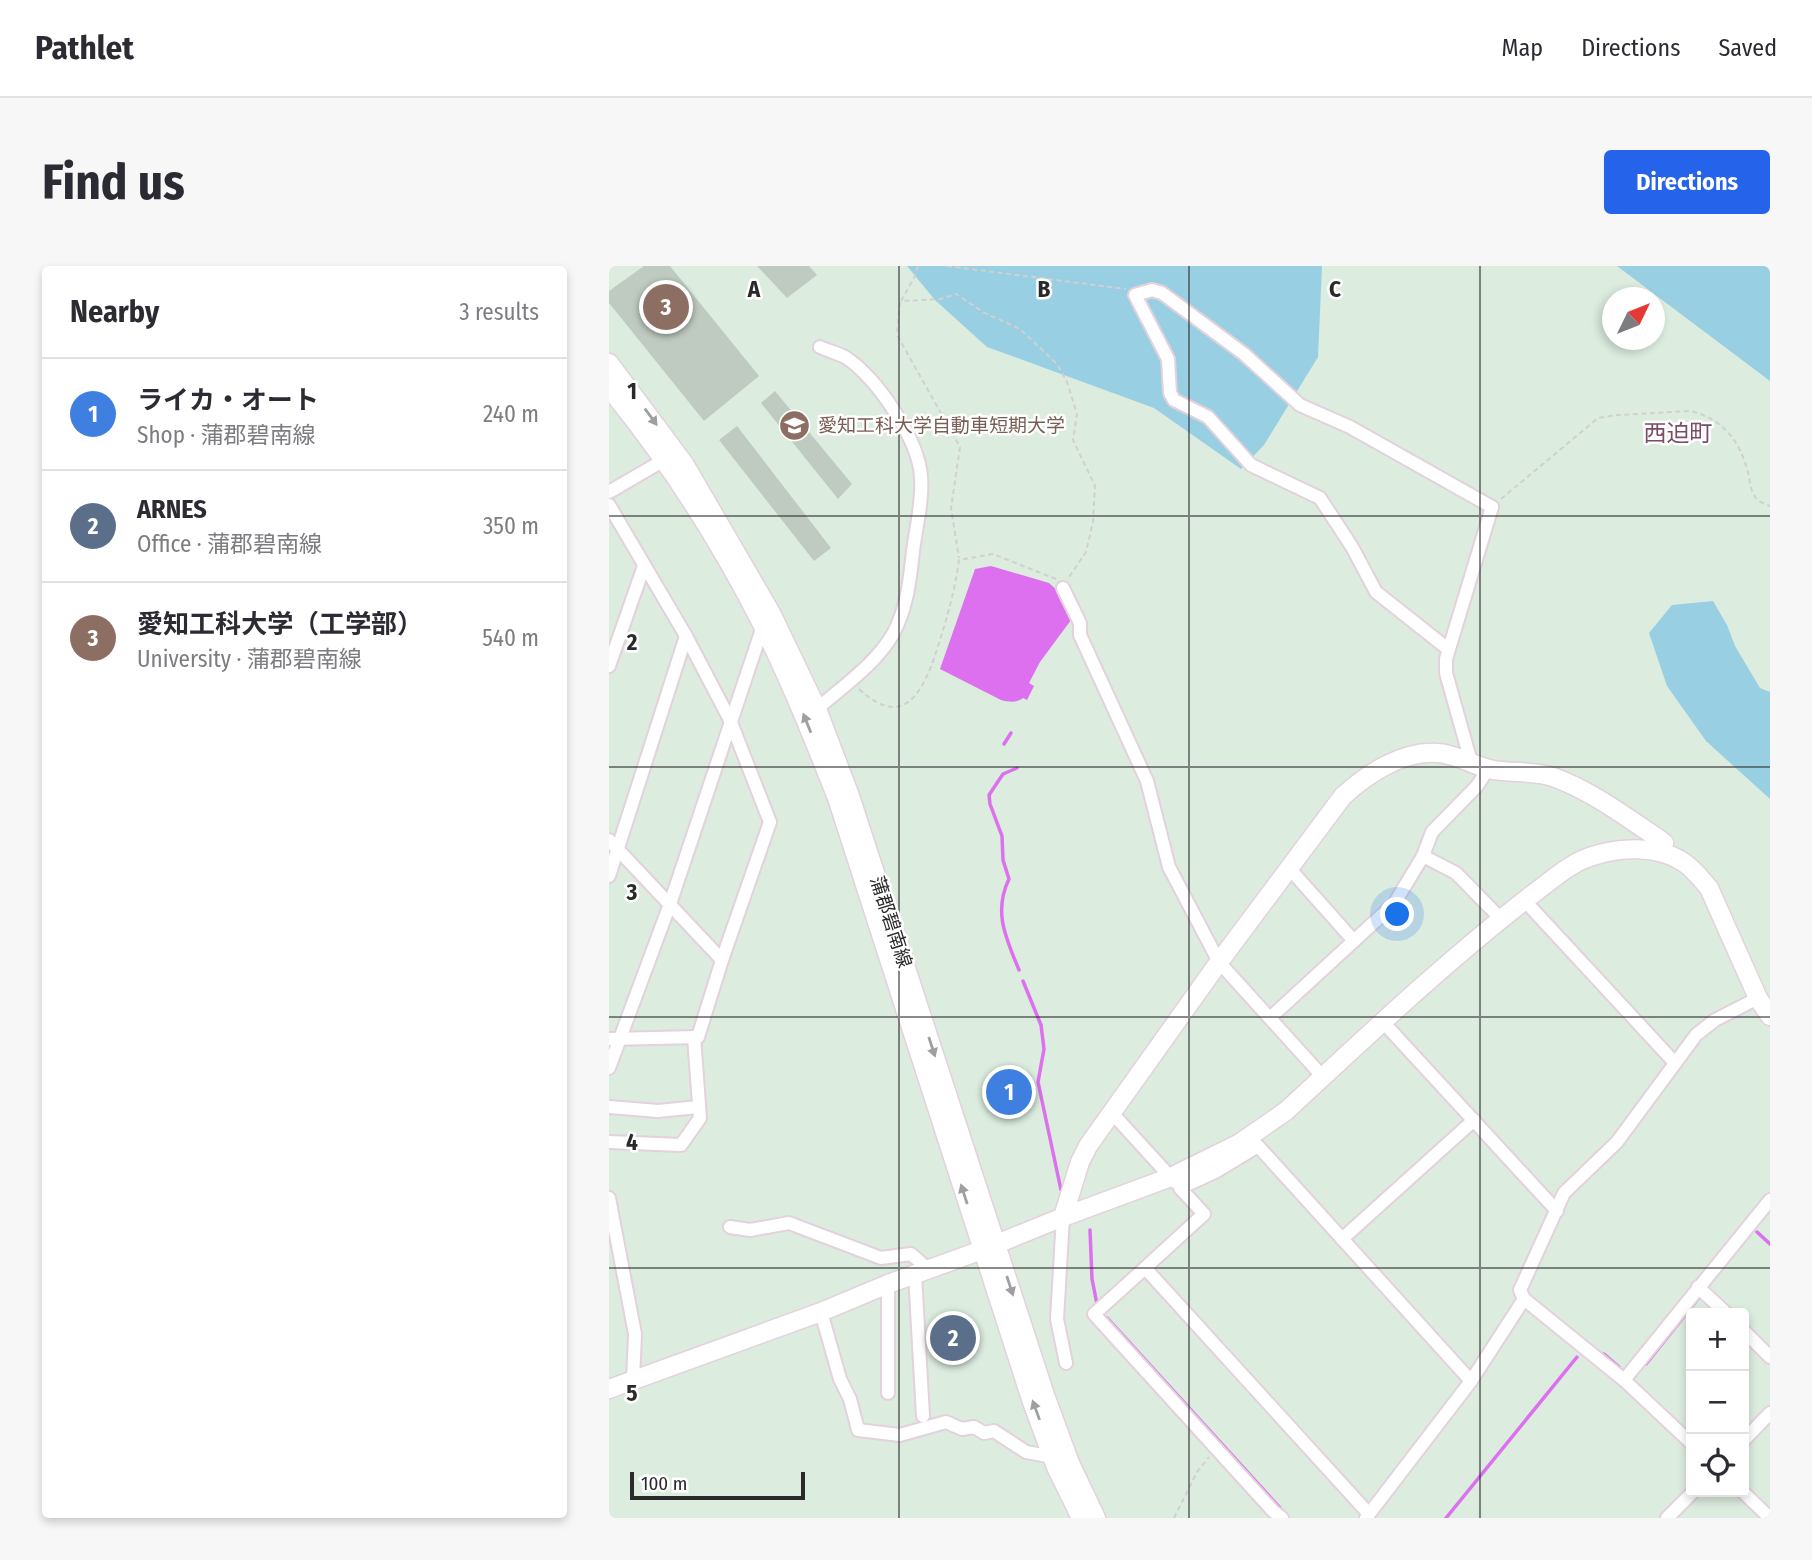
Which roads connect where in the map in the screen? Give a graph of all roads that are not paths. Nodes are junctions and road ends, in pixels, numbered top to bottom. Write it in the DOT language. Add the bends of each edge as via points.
graph roads {
  1 [pos="820,347"];
  2 [pos="609,363"];
  3 [pos="609,388"];
  4 [pos="664,460"];
  5 [pos="609,492"];
  6 [pos="609,505"];
  7 [pos="644,566"];
  8 [pos="1063,588"];
  9 [pos="763,626"];
  10 [pos="686,636"];
  11 [pos="1448,649"];
  12 [pos="609,666"];
  13 [pos="817,709"];
  14 [pos="730,720"];
  15 [pos="1479,766"];
  16 [pos="614,845"];
  17 [pos="1660,852"];
  18 [pos="1423,856"];
  19 [pos="1289,868"];
  20 [pos="609,876"];
  21 [pos="1525,901"];
  22 [pos="670,904"];
  23 [pos="1501,919"];
  24 [pos="1354,941"];
  25 [pos="722,960"];
  26 [pos="1219,962"];
  27 [pos="1758,998"];
  28 [pos="1770,1016"];
  29 [pos="1270,1018"];
  30 [pos="1384,1022"];
  31 [pos="694,1037"];
  32 [pos="614,1039"];
  33 [pos="1675,1063"];
  34 [pos="609,1068"];
  35 [pos="1323,1077"];
  36 [pos="609,1107"];
  37 [pos="698,1107"];
  38 [pos="1112,1113"];
  39 [pos="1473,1120"];
  40 [pos="609,1142"];
  41 [pos="1175,1182"];
  42 [pos="609,1198"];
  43 [pos="1770,1200"];
  44 [pos="1557,1211"];
  45 [pos="1063,1217"];
  46 [pos="730,1227"];
  47 [pos="1342,1239"];
  48 [pos="989,1247"];
  49 [pos="1145,1268"];
  50 [pos="921,1272"];
  51 [pos="888,1284"];
  52 [pos="1698,1287"];
  53 [pos="1524,1298"];
  54 [pos="1720,1308"];
  55 [pos="821,1312"];
  56 [pos="1749,1336"];
  57 [pos="1770,1357"];
  58 [pos="1066,1363"];
  59 [pos="633,1380"];
  60 [pos="1624,1380"];
  61 [pos="1471,1381"];
  62 [pos="609,1389"];
  63 [pos="888,1393"];
  64 [pos="1770,1413"];
  65 [pos="923,1416"];
  66 [pos="1749,1435"];
  67 [pos="1686,1438"];
  68 [pos="1053,1457"];
  69 [pos="1688,1497"];
  70 [pos="1748,1497"];
  71 [pos="1367,1516"];
  72 [pos="1081,1518"];
  73 [pos="1096,1518"];
  74 [pos="1282,1518"];
  75 [pos="1667,1518"];
  76 [pos="1770,1518"];
  1 -- 13 [label="street" via="846,358 883,396 910,439 921,475 903,611 874,659"];
  2 -- 13 [label="main road, 蒲郡碧南線, one-way" via="685,465 771,613"];
  3 -- 4 [label="main road, 蒲郡碧南線"];
  4 -- 5 [label="street"];
  4 -- 9 [label="main road, 蒲郡碧南線"];
  6 -- 7 [label="street"];
  7 -- 10 [label="street"];
  7 -- 12 [label="street"];
  8 -- 26 [label="street" via="1147,781 1169,867"];
  9 -- 14 [label="street"];
  48 -- 9 [label="main road, 蒲郡碧南線, one-way" via="837,798"];
  10 -- 14 [label="street"];
  10 -- 16 [label="street"];
  11 -- 11 [label="street" via="1492,507 1350,427 1300,405 1244,354 1162,292 1135,295 1168,359 1174,400 1208,417 1251,464 1320,498 1376,593"];
  11 -- 15 [label="street" via="1446,673"];
  13 -- 48 [label="main road, 蒲郡碧南線, one-way" via="850,796"];
  14 -- 22 [label="street"];
  14 -- 25 [label="street" via="770,822"];
  15 -- 17 [label="main road" via="1550,776 1579,789 1659,839 1664,843"];
  15 -- 18 [label="street" via="1477,786 1432,832"];
  15 -- 19 [label="main road" via="1438,753 1411,755 1363,778 1343,796"];
  16 -- 20 [label="street"];
  16 -- 22 [label="street"];
  17 -- 21 [label="main road" via="1623,848 1593,855 1573,864"];
  17 -- 27 [label="main road" via="1683,861 1709,888"];
  18 -- 23 [label="street" via="1456,873"];
  18 -- 24 [label="street" via="1394,904"];
  19 -- 24 [label="street"];
  19 -- 26 [label="main road"];
  21 -- 23 [label="main road"];
  21 -- 33 [label="street"];
  22 -- 25 [label="street"];
  22 -- 32 [label="street"];
  23 -- 30 [label="main road"];
  24 -- 29 [label="street"];
  25 -- 31 [label="street" via="698,1037"];
  26 -- 29 [label="street"];
  26 -- 38 [label="main road"];
  27 -- 28 [label="main road"];
  27 -- 33 [label="street" via="1715,1020 1696,1035"];
  29 -- 35 [label="street"];
  30 -- 35 [label="main road"];
  30 -- 39 [label="street"];
  31 -- 32 [label="street"];
  31 -- 37 [label="street"];
  32 -- 34 [label="street"];
  33 -- 44 [label="street" via="1617,1142 1564,1193"];
  35 -- 41 [label="main road" via="1251,1136"];
  36 -- 37 [label="street" via="658,1111"];
  37 -- 40 [label="street" via="699,1118 681,1144"];
  38 -- 41 [label="street"];
  38 -- 45 [label="main road" via="1080,1162"];
  39 -- 44 [label="street"];
  39 -- 47 [label="street"];
  41 -- 45 [label="main road"];
  41 -- 47 [label="street" via="1215,1172 1258,1146"];
  41 -- 49 [label="street" via="1204,1214"];
  42 -- 59 [label="street" via="635,1334"];
  43 -- 52 [label="street"];
  44 -- 53 [label="street" via="1520,1290"];
  45 -- 48 [label="main road"];
  45 -- 58 [label="street" via="1056,1319"];
  46 -- 50 [label="street" via="750,1230 789,1223 881,1258 911,1254"];
  47 -- 61 [label="street"];
  48 -- 50 [label="main road"];
  68 -- 48 [label="main road, 蒲郡碧南線, one-way"];
  48 -- 73 [label="main road, 蒲郡碧南線, one-way" via="1070,1463"];
  49 -- 71 [label="street"];
  49 -- 74 [label="street" via="1094,1314"];
  50 -- 51 [label="main road"];
  50 -- 65 [label="street"];
  51 -- 55 [label="main road"];
  51 -- 63 [label="street"];
  52 -- 54 [label="street"];
  52 -- 60 [label="street"];
  53 -- 60 [label="street"];
  53 -- 61 [label="street"];
  55 -- 59 [label="main road"];
  55 -- 68 [label="street" via="858,1430 900,1435 946,1422 962,1429 994,1431 1026,1452"];
  56 -- 57 [label="street"];
  59 -- 62 [label="main road"];
  60 -- 67 [label="street"];
  61 -- 71 [label="street"];
  64 -- 66 [label="street"];
  68 -- 72 [label="main road, 蒲郡碧南線"];
  69 -- 75 [label="street"];
  70 -- 76 [label="street"];
}
